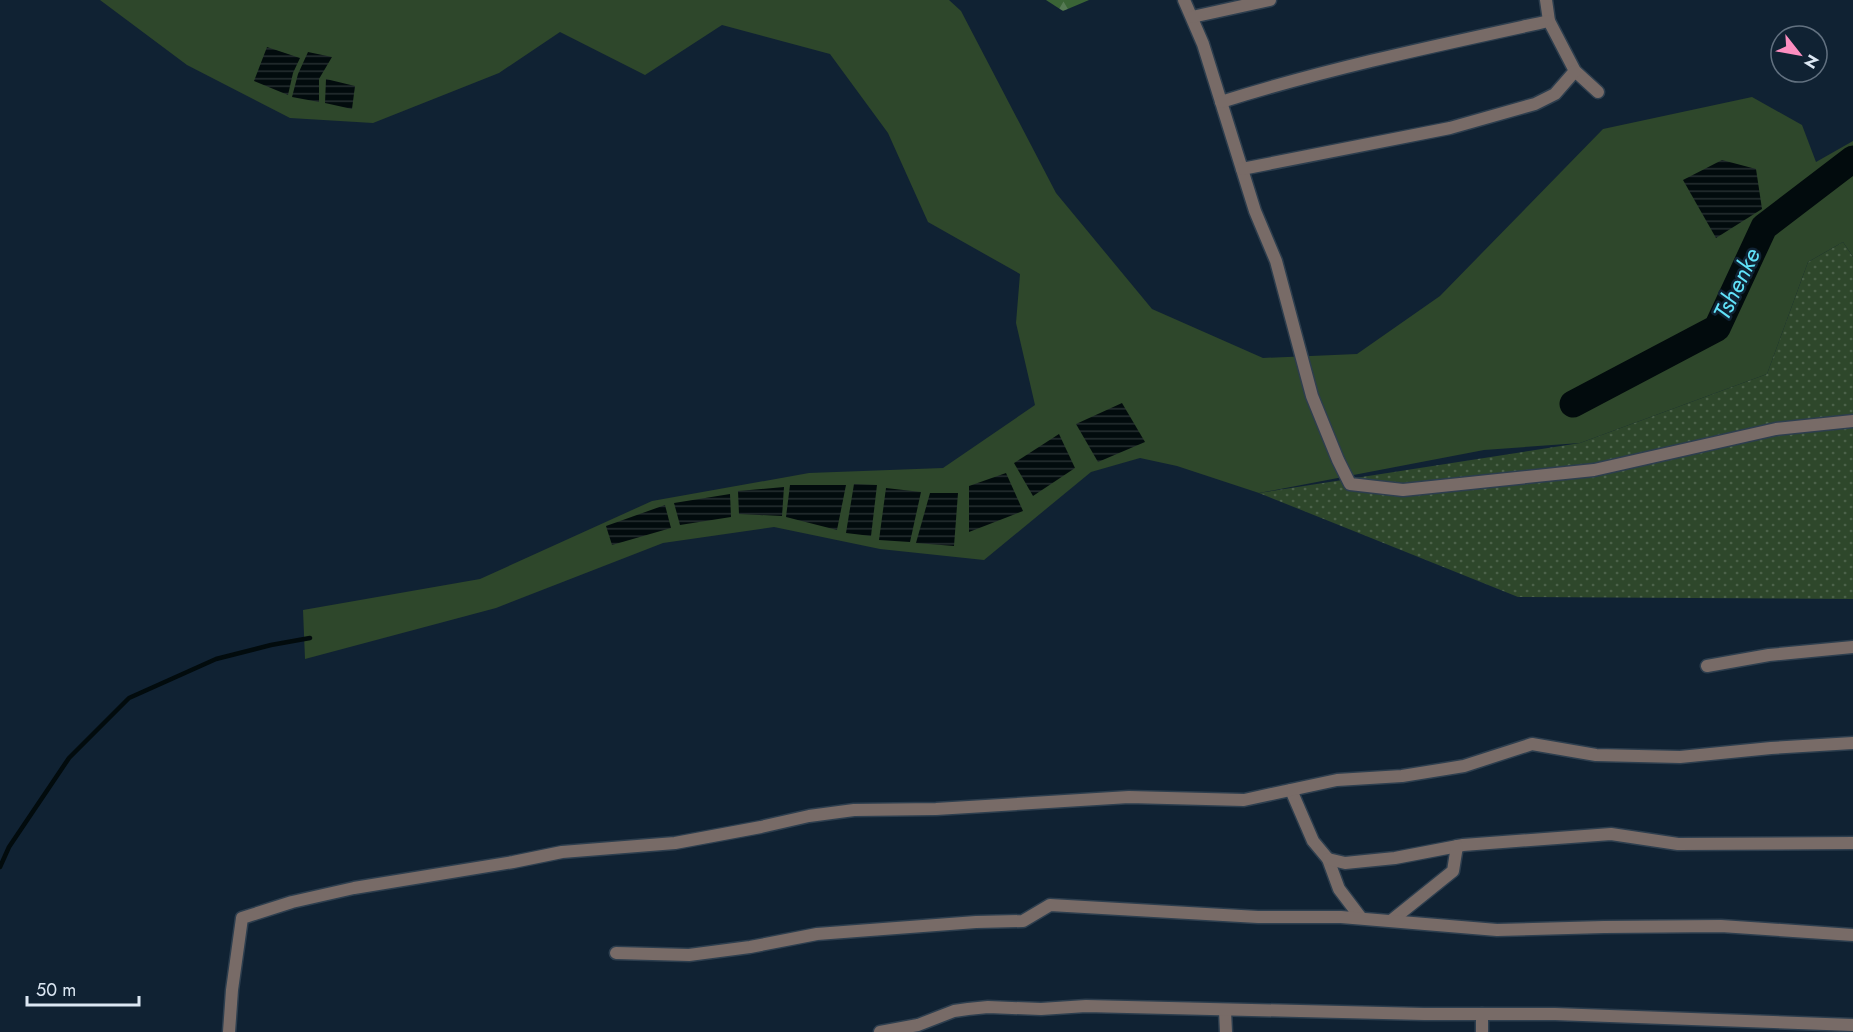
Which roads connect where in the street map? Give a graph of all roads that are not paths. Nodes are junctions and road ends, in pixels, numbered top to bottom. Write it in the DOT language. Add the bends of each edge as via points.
graph roads {
  1 [pos="1185,0"];
  2 [pos="1270,0"];
  3 [pos="1546,0"];
  4 [pos="1192,17"];
  5 [pos="1549,21"];
  6 [pos="1575,71"];
  7 [pos="1598,92"];
  8 [pos="1221,102"];
  9 [pos="1242,169"];
  10 [pos="1853,421"];
  11 [pos="1853,647"];
  12 [pos="1707,666"];
  13 [pos="1853,743"];
  14 [pos="1291,790"];
  15 [pos="1853,843"];
  16 [pos="1457,846"];
  17 [pos="1328,859"];
  18 [pos="1361,918"];
  19 [pos="1392,920"];
  20 [pos="1853,935"];
  21 [pos="616,953"];
  22 [pos="1225,1011"];
  23 [pos="1482,1014"];
  24 [pos="1853,1025"];
  25 [pos="229,1032"];
  26 [pos="880,1032"];
  27 [pos="1226,1032"];
  28 [pos="1482,1032"];
  1 -- 4 [label="street"];
  2 -- 4 [label="street"];
  3 -- 5 [label="street"];
  4 -- 8 [label="street"];
  5 -- 6 [label="street"];
  5 -- 8 [label="street" via="1278,84"];
  6 -- 7 [label="street"];
  6 -- 9 [label="street" via="1555,94 1535,104 1450,128"];
  8 -- 9 [label="street"];
  9 -- 10 [label="street" via="1276,261 1312,396 1350,484 1403,490 1594,470 1776,429"];
  11 -- 12 [label="street"];
  13 -- 14 [label="street" via="1680,757 1596,754 1532,744 1464,766 1402,776 1337,780"];
  14 -- 17 [label="street" via="1313,842"];
  14 -- 25 [label="street" via="1244,800 1129,797 854,810 675,843 562,852 292,902 242,918"];
  15 -- 16 [label="street" via="1678,843 1611,834"];
  16 -- 17 [label="street" via="1395,858 1345,863"];
  16 -- 19 [label="street" via="1453,871"];
  17 -- 18 [label="street" via="1338,889"];
  18 -- 19 [label="street"];
  18 -- 21 [label="street" via="1258,917 1050,904 1023,921 817,934 689,955"];
  19 -- 20 [label="street" via="1497,930 1721,927"];
  22 -- 23 [label="street"];
  22 -- 26 [label="street" via="988,1007 954,1011 918,1025"];
  22 -- 27 [label="street"];
  23 -- 24 [label="street"];
  23 -- 28 [label="street"];
}
